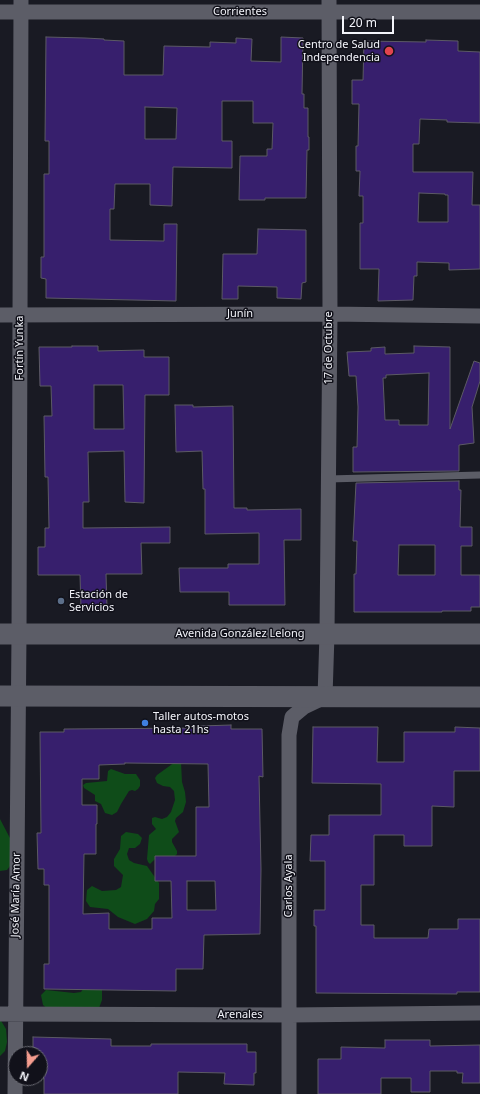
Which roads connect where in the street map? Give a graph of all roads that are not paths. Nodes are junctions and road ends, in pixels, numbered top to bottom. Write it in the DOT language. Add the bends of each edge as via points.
graph roads {
  1 [pos="21,6"];
  2 [pos="329,6"];
  3 [pos="0,12"];
  4 [pos="480,12"];
  5 [pos="0,314"];
  6 [pos="20,314"];
  7 [pos="330,314"];
  8 [pos="480,316"];
  9 [pos="480,475"];
  10 [pos="328,479"];
  11 [pos="10,634"];
  12 [pos="327,634"];
  13 [pos="480,634"];
  14 [pos="9,696"];
  15 [pos="325,697"];
  16 [pos="480,697"];
  17 [pos="480,1013"];
  18 [pos="0,1014"];
  19 [pos="15,1014"];
  20 [pos="290,1015"];
  21 [pos="15,1094"];
  22 [pos="290,1094"];
  1 -- 2 [label="street, Corrientes"];
  1 -- 3 [label="street, Corrientes"];
  1 -- 6 [label="street, Fortín Yunka"];
  2 -- 4 [label="street, Corrientes"];
  2 -- 7 [label="street, 17 de Octubre"];
  5 -- 6 [label="street, Junín"];
  6 -- 7 [label="street, Junín"];
  6 -- 11 [label="street, Fortín Yunka"];
  7 -- 8 [label="street, Junín"];
  7 -- 10 [label="street, 17 de Octubre"];
  9 -- 10 [label="lane"];
  10 -- 12 [label="street, 17 de Octubre"];
  11 -- 12 [label="main road, Avenida González Lelong"];
  11 -- 14 [label="street, Fortín Yunka"];
  12 -- 13 [label="main road, Avenida González Lelong"];
  12 -- 15 [label="street, 17 de Octubre"];
  14 -- 15 [label="main road"];
  14 -- 19 [label="street, José María Amor"];
  15 -- 16 [label="main road"];
  15 -- 20 [label="street, Carlos Ayala" via="304,706 292,717 289,735"];
  17 -- 20 [label="street, Arenales"];
  18 -- 19 [label="street, Arenales"];
  19 -- 20 [label="street, Arenales"];
  19 -- 21 [label="street, José María Amor"];
  20 -- 22 [label="street, Carlos Ayala"];
}
